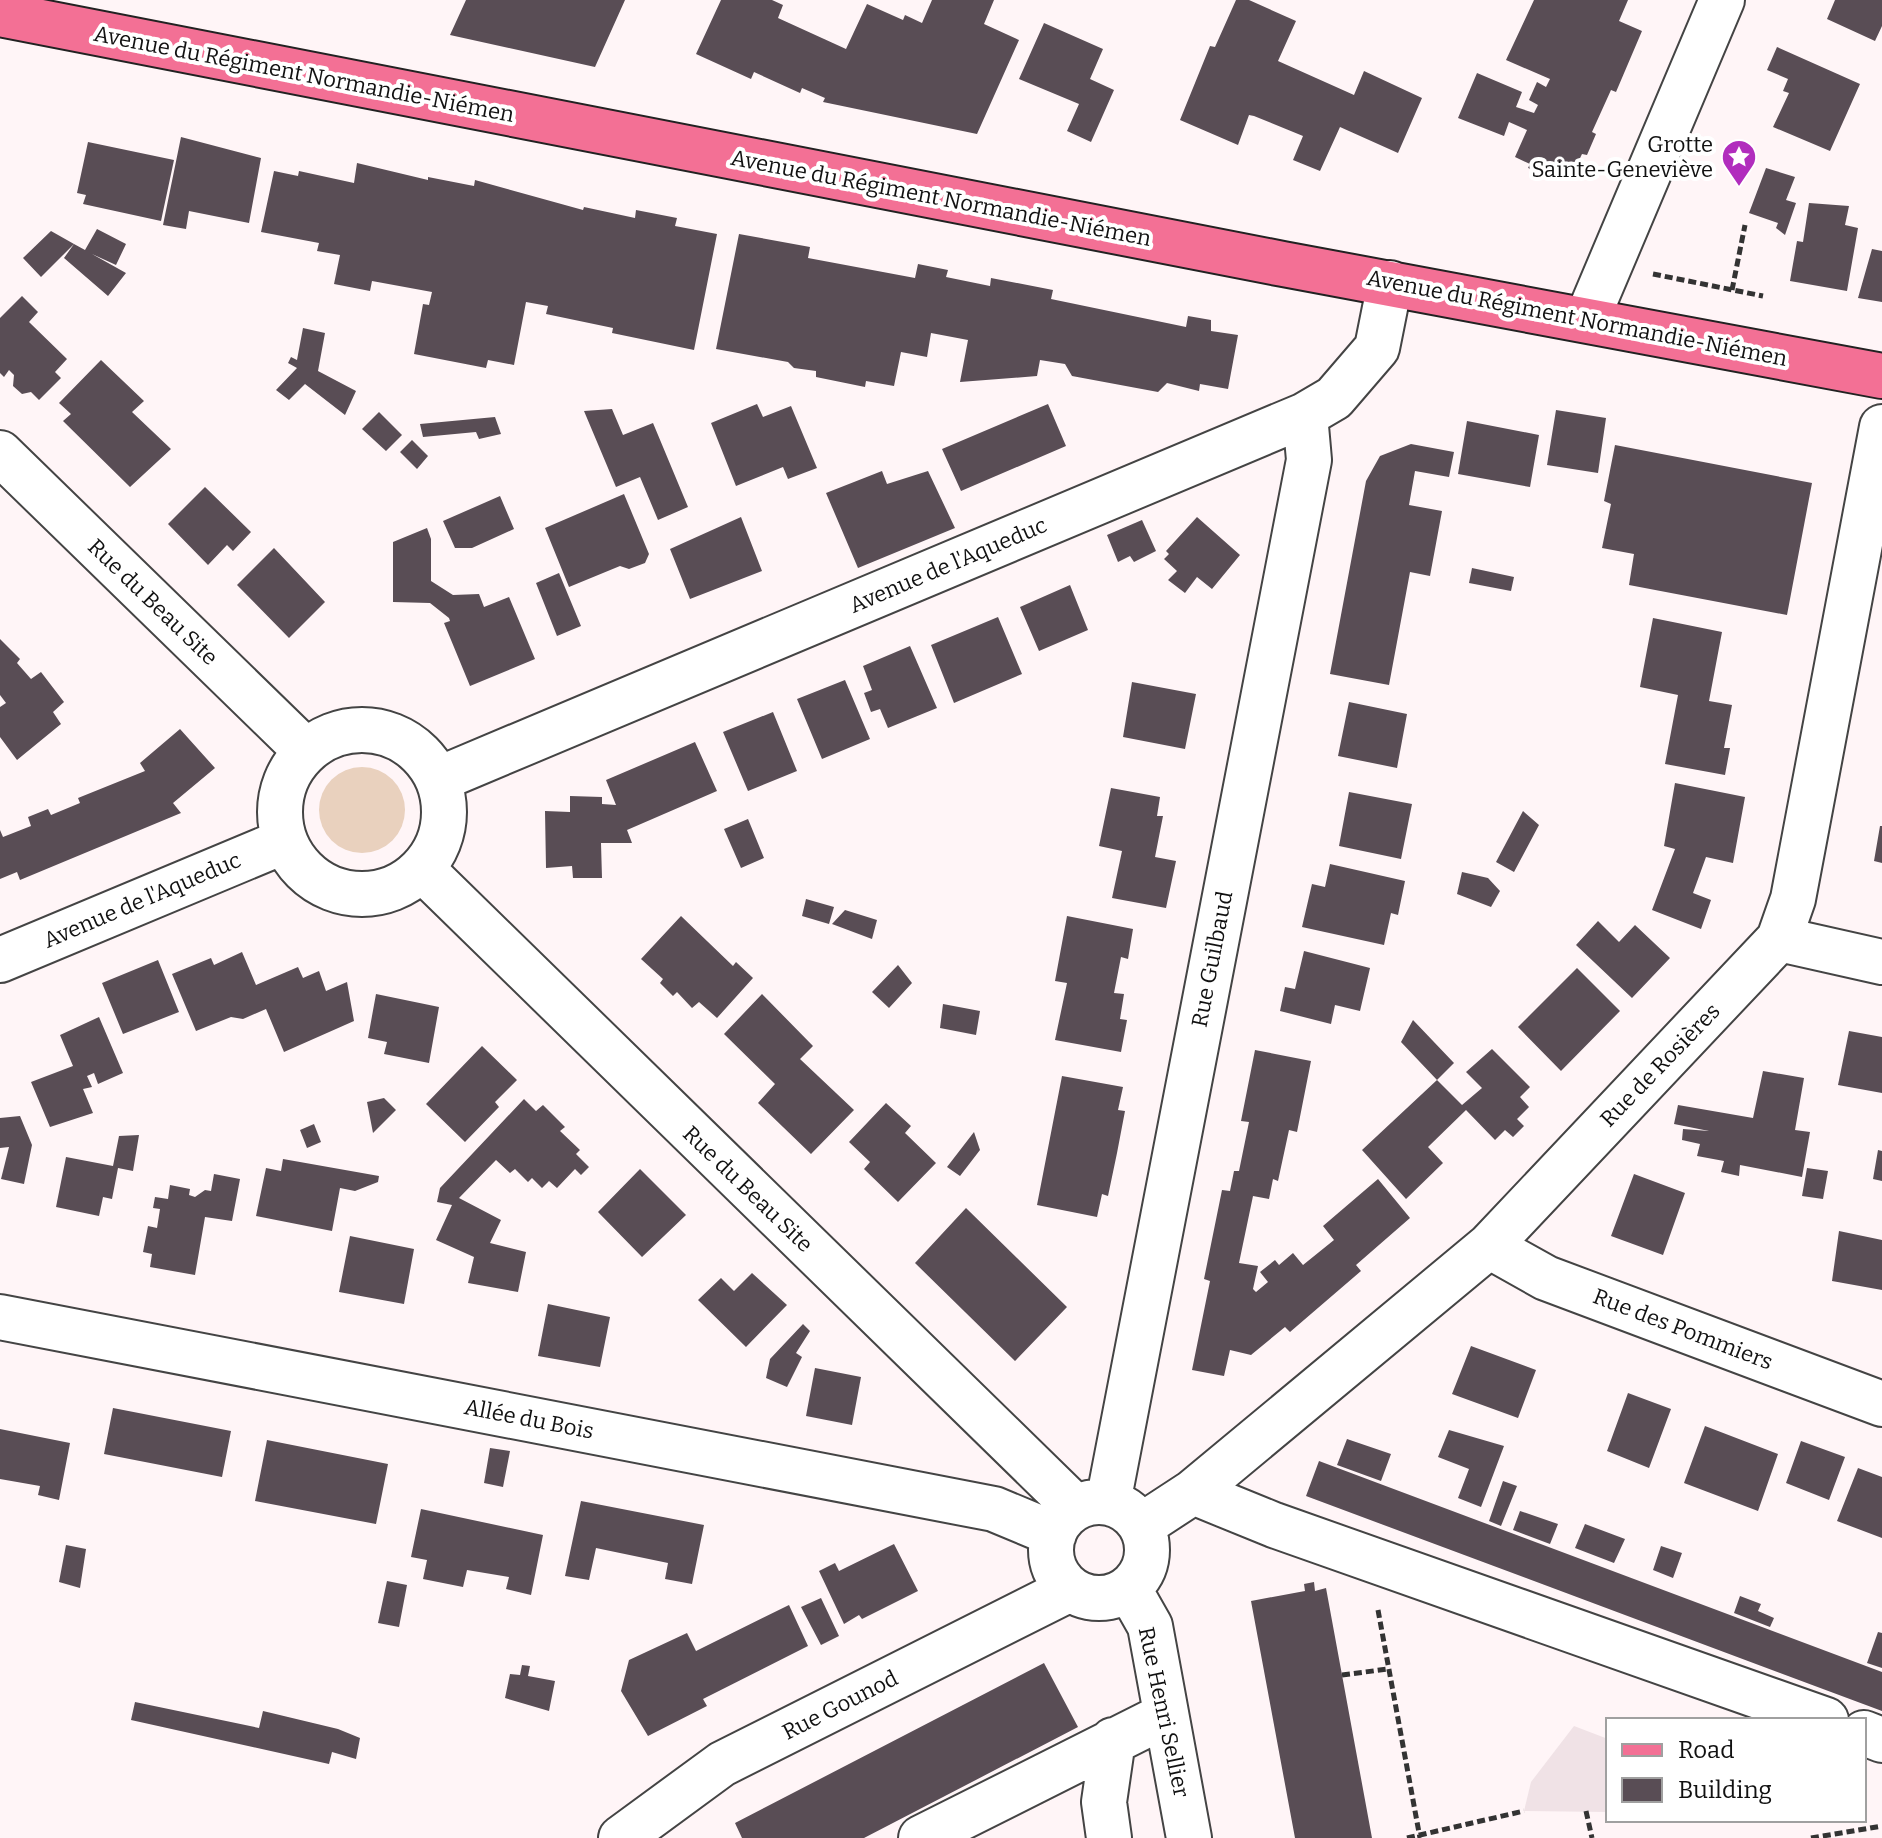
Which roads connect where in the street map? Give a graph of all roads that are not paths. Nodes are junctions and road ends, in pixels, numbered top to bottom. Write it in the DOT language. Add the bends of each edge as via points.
graph roads {
  1 [pos="1722,0"];
  2 [pos="0,14"];
  3 [pos="1390,283"];
  4 [pos="1587,319"];
  5 [pos="1882,376"];
  6 [pos="1305,415"];
  7 [pos="1882,427"];
  8 [pos="0,453"];
  9 [pos="306,751"];
  10 [pos="439,779"];
  11 [pos="285,841"];
  12 [pos="422,869"];
  13 [pos="1779,939"];
  14 [pos="0,960"];
  15 [pos="1882,962"];
  16 [pos="1489,1246"];
  17 [pos="0,1317"];
  18 [pos="1882,1404"];
  19 [pos="1193,1492"];
  20 [pos="1095,1518"];
  21 [pos="1070,1589"];
  22 [pos="1129,1589"];
  23 [pos="1166,1715"];
  24 [pos="1820,1718"];
  25 [pos="1113,1740"];
  26 [pos="674,1822"];
  27 [pos="621,1838"];
  28 [pos="921,1838"];
  29 [pos="1109,1838"];
  30 [pos="1189,1838"];
  1 -- 4 [label="street"];
  2 -- 3 [label="main road, Avenue du Régiment Normandie-Niémen"];
  3 -- 4 [label="main road, Avenue du Régiment Normandie-Niémen"];
  3 -- 6 [label="street, Avenue de l'Aqueduc" via="1377,348 1334,398"];
  4 -- 5 [label="main road, Avenue du Régiment Normandie-Niémen"];
  6 -- 10 [label="street, Avenue de l'Aqueduc"];
  6 -- 20 [label="street, Rue Guilbaud" via="1309,460"];
  7 -- 13 [label="street, Rue de Rosières" via="1793,899"];
  8 -- 9 [label="street, Rue du Beau Site"];
  9 -- 10 [label="street" via="327,737 353,730 380,731 404,740"];
  9 -- 11 [label="street" via="282,793"];
  10 -- 12 [label="street" via="444,827"];
  11 -- 12 [label="street" via="298,865 320,883 345,892 373,894 399,886"];
  11 -- 14 [label="street, Avenue de l'Aqueduc"];
  12 -- 20 [label="street, Rue du Beau Site"];
  13 -- 15 [label="street"];
  13 -- 16 [label="street, Rue de Rosières"];
  16 -- 18 [label="street, Rue des Pommiers" via="1546,1278"];
  16 -- 19 [label="street, Rue de Rosières"];
  17 -- 20 [label="street, Allée du Bois" via="994,1509"];
  19 -- 20 [label="street, Rue de Rosières"];
  19 -- 24 [label="street"];
  20 -- 21 [label="street" via="1053,1564"];
  20 -- 22 [label="street" via="1147,1542 1147,1560"];
  21 -- 22 [label="street" via="1089,1598 1110,1598"];
  21 -- 26 [label="street, Rue Gounod" via="722,1764"];
  22 -- 23 [label="street, Rue Henri Sellier" via="1150,1626"];
  23 -- 25 [label="street"];
  23 -- 30 [label="street, Rue Henri Sellier"];
  25 -- 28 [label="street"];
  25 -- 29 [label="street" via="1104,1802"];
  26 -- 27 [label="street, Rue Gounod"];
}
